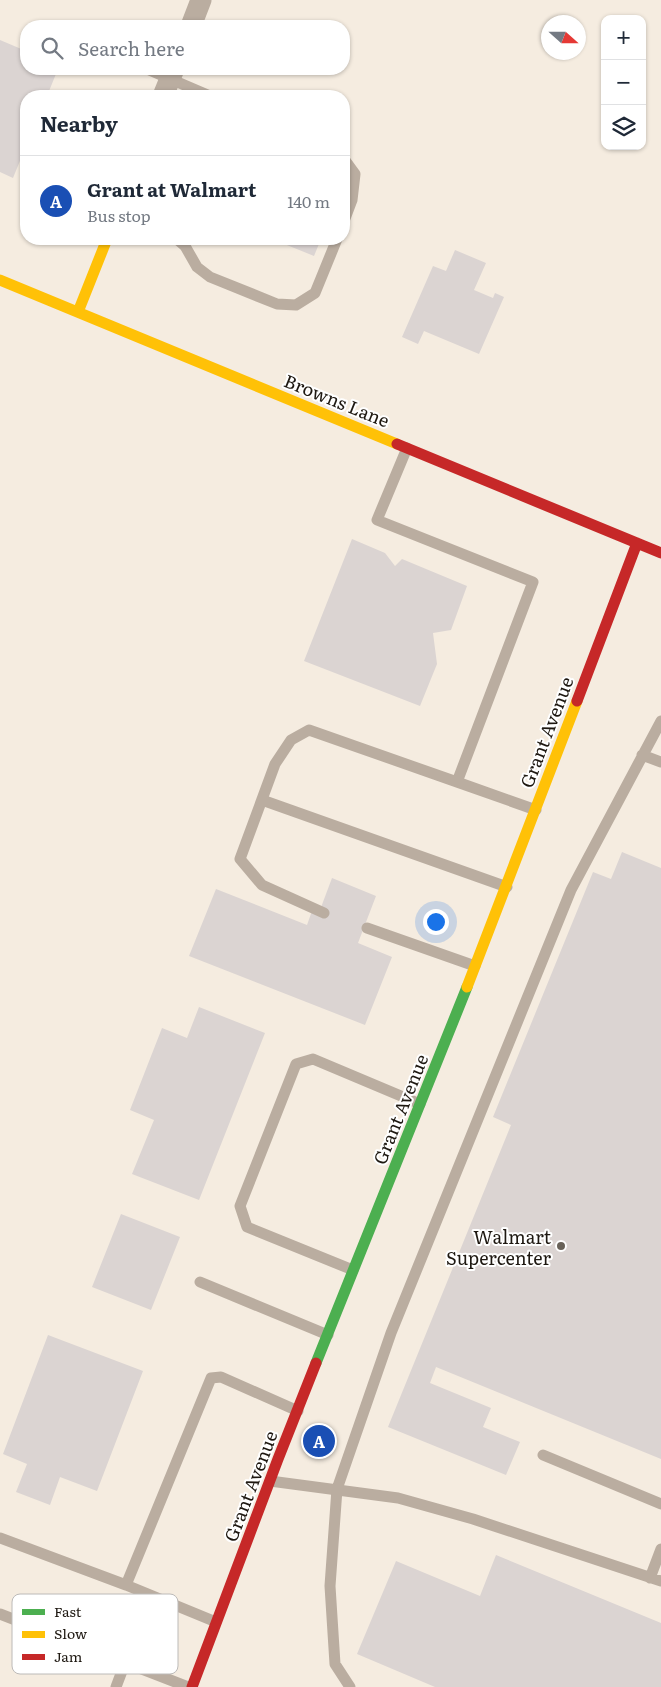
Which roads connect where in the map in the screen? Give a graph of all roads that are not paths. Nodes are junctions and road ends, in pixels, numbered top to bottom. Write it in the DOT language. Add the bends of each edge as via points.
graph roads {
  1 [pos="201,0"];
  2 [pos="193,20"];
  3 [pos="158,75"];
  4 [pos="169,81"];
  5 [pos="194,90"];
  6 [pos="350,167"];
  7 [pos="350,205"];
  8 [pos="105,245"];
  9 [pos="184,245"];
  10 [pos="335,245"];
  11 [pos="0,280"];
  12 [pos="78,312"];
  13 [pos="407,448"];
  14 [pos="637,543"];
  15 [pos="661,553"];
  16 [pos="661,721"];
  17 [pos="642,755"];
  18 [pos="661,762"];
  19 [pos="457,782"];
  20 [pos="262,800"];
  21 [pos="536,810"];
  22 [pos="507,887"];
  23 [pos="324,913"];
  24 [pos="368,928"];
  25 [pos="475,966"];
  26 [pos="420,1104"];
  27 [pos="354,1271"];
  28 [pos="200,1282"];
  29 [pos="328,1335"];
  30 [pos="298,1410"];
  31 [pos="543,1455"];
  32 [pos="270,1481"];
  33 [pos="338,1489"];
  34 [pos="661,1504"];
  35 [pos="0,1538"];
  36 [pos="661,1549"];
  37 [pos="656,1579"];
  38 [pos="126,1585"];
  39 [pos="148,1594"];
  40 [pos="178,1606"];
  41 [pos="0,1614"];
  42 [pos="12,1619"];
  43 [pos="216,1622"];
  44 [pos="121,1674"];
  45 [pos="155,1674"];
  46 [pos="116,1687"];
  47 [pos="190,1687"];
  48 [pos="350,1687"];
  1 -- 2 [label="street"];
  3 -- 4 [label="lane"];
  4 -- 5 [label="lane"];
  6 -- 7 [label="lane" via="355,174"];
  8 -- 12 [label="street"];
  9 -- 10 [label="lane" via="197,267 210,277 277,304 296,304 315,293"];
  11 -- 12 [label="street, Browns Lane"];
  12 -- 13 [label="street, Browns Lane"];
  13 -- 14 [label="street, Browns Lane"];
  13 -- 19 [label="lane" via="377,520 533,582"];
  14 -- 15 [label="street, Browns Lane"];
  14 -- 21 [label="street, Grant Avenue"];
  16 -- 17 [label="lane"];
  17 -- 18 [label="lane"];
  17 -- 33 [label="lane" via="571,890 391,1333"];
  19 -- 20 [label="lane" via="309,730 291,740 276,764"];
  19 -- 21 [label="lane"];
  20 -- 22 [label="lane"];
  20 -- 23 [label="lane" via="240,859 262,885"];
  21 -- 22 [label="street, Grant Avenue"];
  22 -- 25 [label="street, Grant Avenue"];
  24 -- 25 [label="lane"];
  25 -- 26 [label="street, Grant Avenue"];
  26 -- 27 [label="street, Grant Avenue"];
  26 -- 27 [label="lane" via="313,1059 296,1064 240,1206 247,1227"];
  27 -- 29 [label="street, Grant Avenue"];
  28 -- 29 [label="lane"];
  29 -- 30 [label="street, Grant Avenue"];
  30 -- 32 [label="street, Grant Avenue"];
  30 -- 38 [label="lane" via="221,1377 211,1378"];
  31 -- 34 [label="lane"];
  32 -- 33 [label="lane"];
  32 -- 43 [label="street, Grant Avenue"];
  33 -- 37 [label="lane" via="398,1498 464,1516"];
  33 -- 48 [label="lane" via="330,1586 335,1664"];
  35 -- 38 [label="lane"];
  36 -- 37 [label="lane"];
  38 -- 39 [label="lane"];
  40 -- 43 [label="lane"];
  41 -- 42 [label="lane"];
  43 -- 47 [label="street, Grant Avenue"];
  44 -- 46 [label="lane"];
  45 -- 47 [label="lane"];
}
